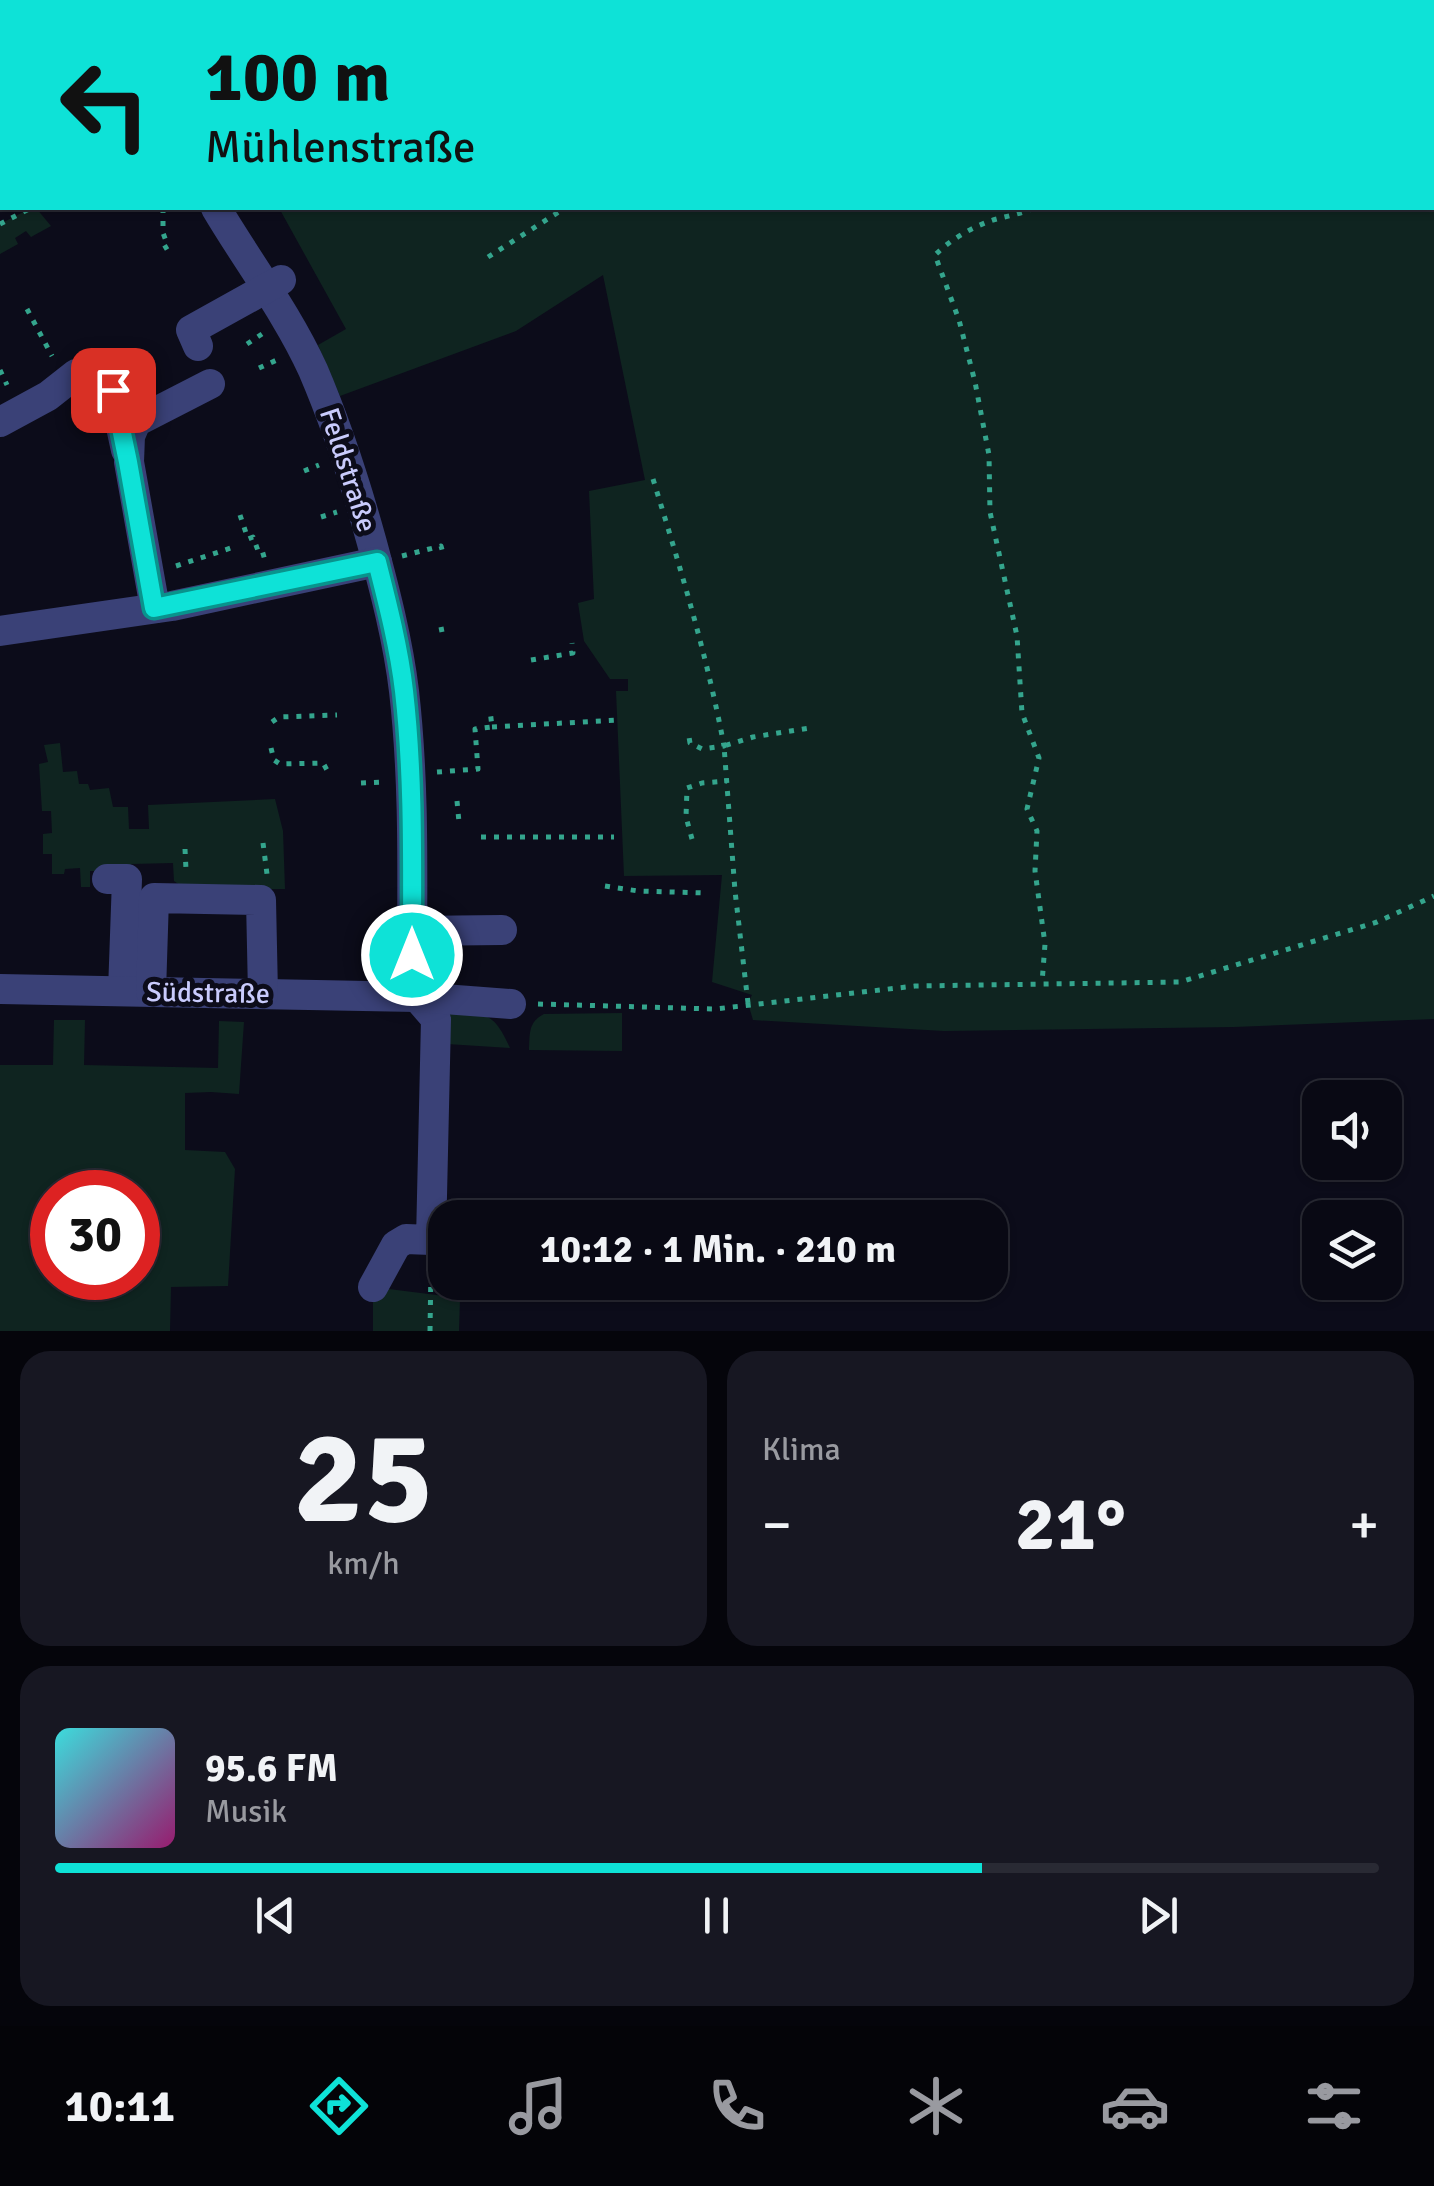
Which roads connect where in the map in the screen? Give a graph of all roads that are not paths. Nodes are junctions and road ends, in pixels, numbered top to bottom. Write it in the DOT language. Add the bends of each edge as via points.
graph roads {
  1 [pos="218,210"];
  2 [pos="273,283"];
  3 [pos="198,346"];
  4 [pos="74,376"];
  5 [pos="210,384"];
  6 [pos="113,390"];
  7 [pos="0,422"];
  8 [pos="128,462"];
  9 [pos="377,562"];
  10 [pos="154,608"];
  11 [pos="0,630"];
  12 [pos="107,879"];
  13 [pos="502,930"];
  14 [pos="412,931"];
  15 [pos="0,989"];
  16 [pos="137,992"];
  17 [pos="262,994"];
  18 [pos="417,997"];
  19 [pos="511,1004"];
  20 [pos="374,1287"];
  1 -- 2 [label="street, Feldstraße"];
  2 -- 3 [label="street" via="191,330"];
  2 -- 9 [label="street, Feldstraße" via="329,410"];
  4 -- 7 [label="street"];
  5 -- 8 [label="street" via="136,422"];
  6 -- 8 [label="street"];
  8 -- 10 [label="street"];
  9 -- 10 [label="street"];
  9 -- 14 [label="street, Feldstraße" via="404,690"];
  10 -- 11 [label="street"];
  12 -- 16 [label="street" via="127,879"];
  13 -- 14 [label="street"];
  14 -- 18 [label="street, Feldstraße"];
  15 -- 16 [label="street, Südstraße"];
  16 -- 17 [label="street, Südstraße"];
  16 -- 17 [label="street" via="154,898 261,900"];
  17 -- 18 [label="street, Südstraße"];
  18 -- 19 [label="street, Südstraße"];
  18 -- 20 [label="street, Feldstraße" via="436,1019 431,1240 396,1244"];
}
